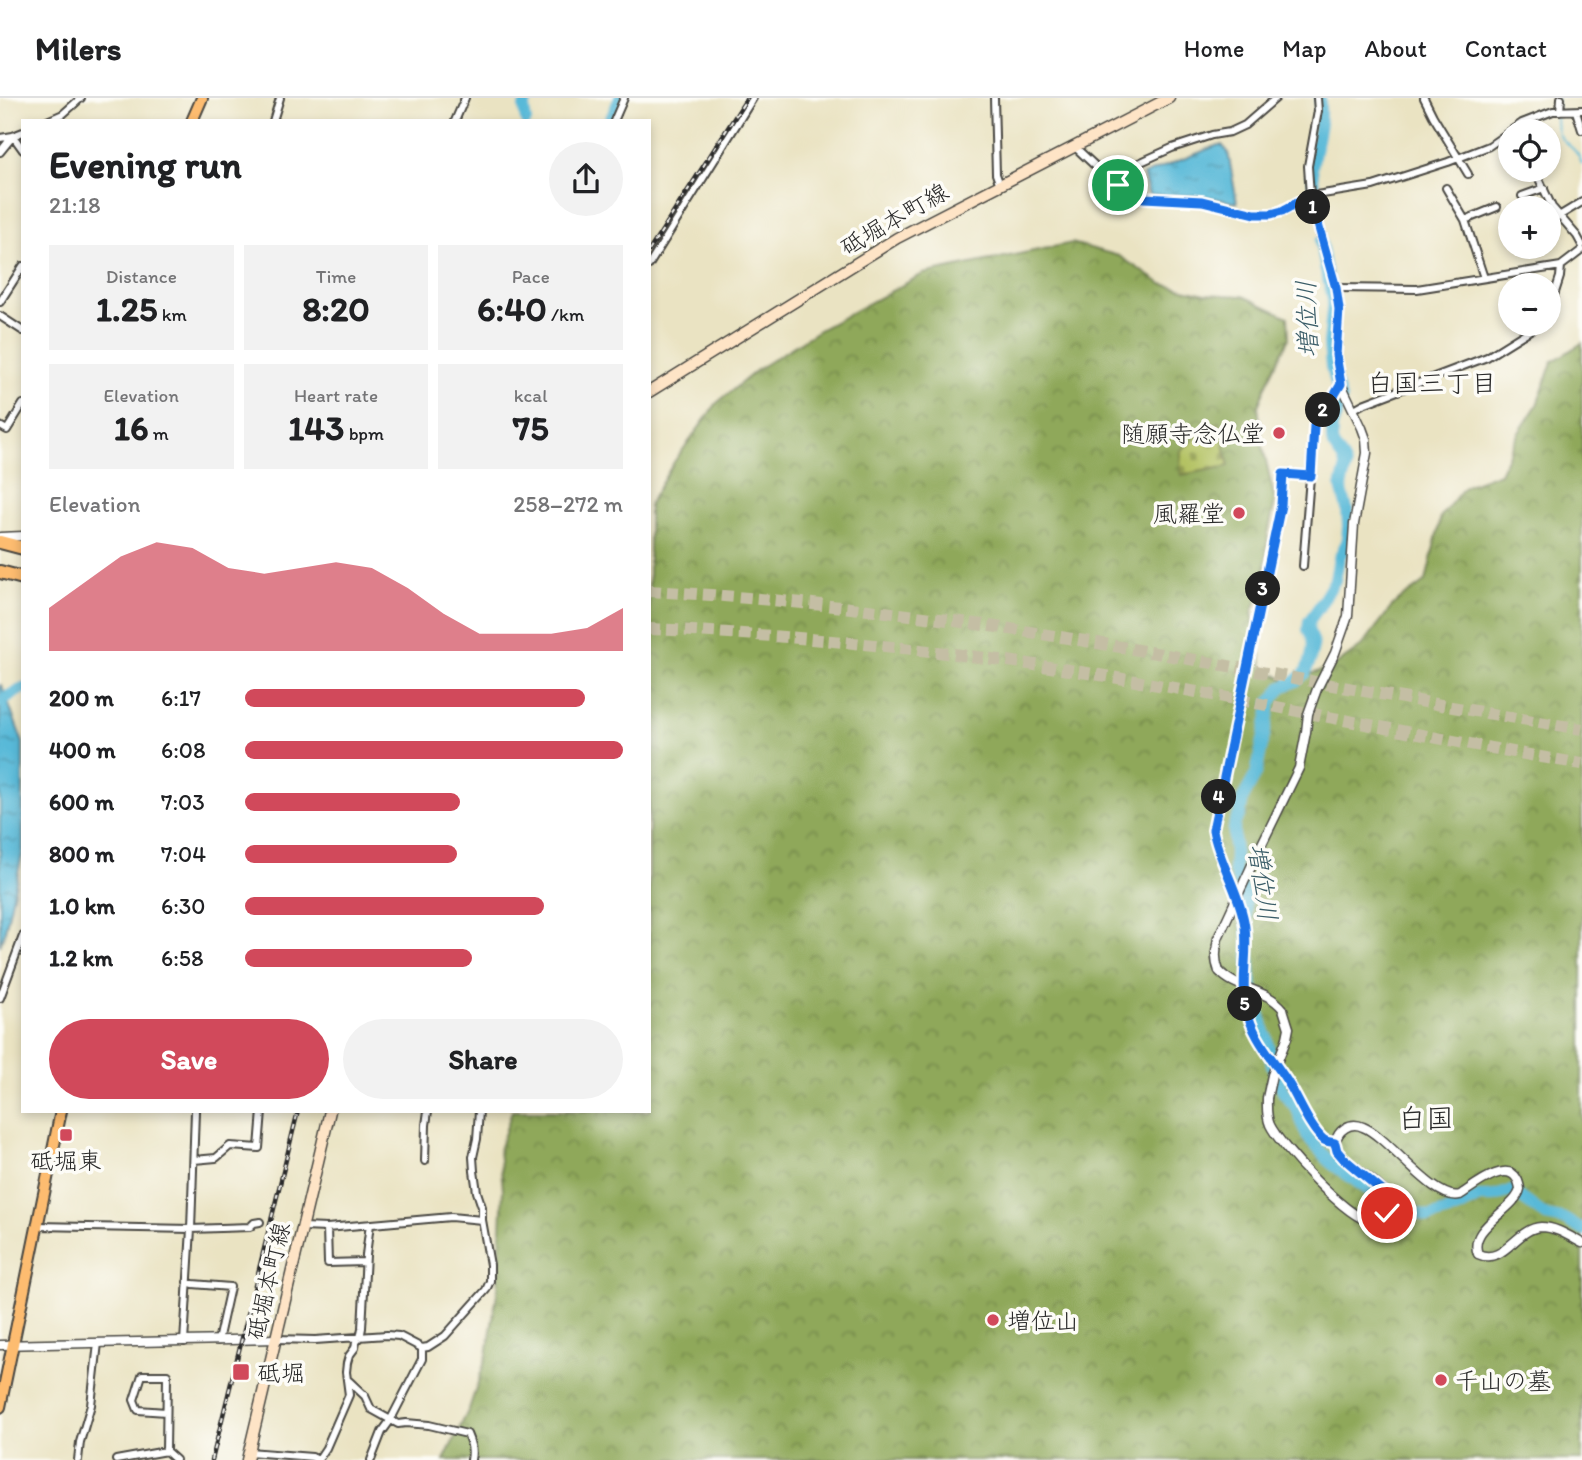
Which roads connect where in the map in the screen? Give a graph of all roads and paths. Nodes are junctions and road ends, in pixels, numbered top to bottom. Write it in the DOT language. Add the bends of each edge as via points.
graph roads {
  1 [pos="81,98"];
  2 [pos="202,98"];
  3 [pos="280,98"];
  4 [pos="465,98"];
  5 [pos="624,98"];
  6 [pos="753,98"];
  7 [pos="994,98"];
  8 [pos="1169,98"];
  9 [pos="1276,98"];
  10 [pos="1317,98"];
  11 [pos="1424,98"];
  12 [pos="1561,98"];
  13 [pos="1557,111"];
  14 [pos="1579,111"];
  15 [pos="52,119"];
  16 [pos="193,119"];
  17 [pos="274,119"];
  18 [pos="456,119"];
  19 [pos="615,119"];
  20 [pos="1534,119"];
  21 [pos="1582,131"];
  22 [pos="21,133"];
  23 [pos="13,136"];
  24 [pos="0,138"];
  25 [pos="1498,141"];
  26 [pos="21,147"];
  27 [pos="1075,147"];
  28 [pos="0,152"];
  29 [pos="1458,158"];
  30 [pos="1468,174"];
  31 [pos="1107,177"];
  32 [pos="1541,182"];
  33 [pos="1000,185"];
  34 [pos="1446,188"];
  35 [pos="1544,188"];
  36 [pos="1310,196"];
  37 [pos="1522,196"];
  38 [pos="1548,196"];
  39 [pos="1582,202"];
  40 [pos="1497,207"];
  41 [pos="1561,215"];
  42 [pos="1561,218"];
  43 [pos="1465,220"];
  44 [pos="1582,247"];
  45 [pos="651,262"];
  46 [pos="1560,266"];
  47 [pos="21,268"];
  48 [pos="1560,273"];
  49 [pos="1484,278"];
  50 [pos="1336,288"];
  51 [pos="0,302"];
  52 [pos="0,316"];
  53 [pos="21,330"];
  54 [pos="1521,336"];
  55 [pos="1341,384"];
  56 [pos="651,391"];
  57 [pos="21,407"];
  58 [pos="1354,409"];
  59 [pos="0,426"];
  60 [pos="1311,476"];
  61 [pos="21,536"];
  62 [pos="0,537"];
  63 [pos="0,542"];
  64 [pos="21,547"];
  65 [pos="1303,566"];
  66 [pos="0,572"];
  67 [pos="21,577"];
  68 [pos="21,941"];
  69 [pos="0,998"];
  70 [pos="61,1113"];
  71 [pos="195,1113"];
  72 [pos="262,1113"];
  73 [pos="330,1113"];
  74 [pos="428,1113"];
  75 [pos="479,1113"];
  76 [pos="1335,1143"];
  77 [pos="194,1160"];
  78 [pos="425,1161"];
  79 [pos="482,1220"];
  80 [pos="260,1222"];
  81 [pos="370,1224"];
  82 [pos="37,1226"];
  83 [pos="303,1227"];
  84 [pos="327,1228"];
  85 [pos="191,1229"];
  86 [pos="1582,1243"];
  87 [pos="365,1262"];
  88 [pos="187,1282"];
  89 [pos="360,1338"];
  90 [pos="276,1339"];
  91 [pos="218,1341"];
  92 [pos="184,1342"];
  93 [pos="98,1343"];
  94 [pos="0,1345"];
  95 [pos="13,1345"];
  96 [pos="422,1348"];
  97 [pos="348,1381"];
  98 [pos="0,1407"];
  99 [pos="166,1412"];
  100 [pos="390,1421"];
  101 [pos="166,1451"];
  102 [pos="248,1456"];
  103 [pos="78,1460"];
  104 [pos="116,1460"];
  105 [pos="176,1460"];
  106 [pos="318,1460"];
  107 [pos="371,1460"];
  108 [pos="471,1460"];
  1 -- 15 [label="street"];
  2 -- 16 [label="highway"];
  3 -- 17 [label="street"];
  4 -- 18 [label="street"];
  5 -- 19 [label="street"];
  6 -- 45 [label="street"];
  7 -- 33 [label="street"];
  8 -- 27 [label="main road, 砥堀本町線"];
  9 -- 31 [label="street" via="1245,125 1172,148"];
  10 -- 36 [label="street" via="1308,166"];
  11 -- 29 [label="street"];
  12 -- 13 [label="street"];
  13 -- 14 [label="street"];
  13 -- 20 [label="street"];
  14 -- 21 [label="street"];
  22 -- 23 [label="street"];
  23 -- 24 [label="street"];
  23 -- 26 [label="street"];
  23 -- 28 [label="street"];
  25 -- 29 [label="street"];
  27 -- 31 [label="street"];
  27 -- 33 [label="main road, 砥堀本町線"];
  29 -- 30 [label="street"];
  29 -- 36 [label="street" via="1373,186"];
  31 -- 36 [label="street" via="1144,198 1202,201 1255,214 1282,211"];
  32 -- 35 [label="street"];
  33 -- 56 [label="main road, 砥堀本町線" via="897,238"];
  34 -- 43 [label="street"];
  35 -- 37 [label="street"];
  35 -- 38 [label="street"];
  36 -- 50 [label="street"];
  39 -- 41 [label="street"];
  40 -- 43 [label="street"];
  42 -- 44 [label="street"];
  43 -- 49 [label="street"];
  44 -- 46 [label="street"];
  46 -- 48 [label="street"];
  46 -- 49 [label="street"];
  47 -- 51 [label="street"];
  49 -- 50 [label="street" via="1417,289"];
  50 -- 55 [label="street"];
  52 -- 53 [label="street"];
  54 -- 58 [label="street" via="1488,358"];
  55 -- 58 [label="street"];
  55 -- 60 [label="street" via="1314,426"];
  57 -- 59 [label="street" via="7,430"];
  58 -- 76 [label="street, bridge" via="1367,453 1354,524 1348,616 1308,714 1299,768 1215,952 1224,976 1268,996 1283,1009 1289,1028 1267,1098 1270,1125 1297,1161 1342,1204 1360,1217 1380,1219 1390,1205 1387,1195 1343,1158"];
  60 -- 65 [label="street"];
  60 -- 76 [label="street" via="1283,474 1281,505 1213,830 1245,922 1246,1006 1253,1031 1308,1120 1325,1141"];
  61 -- 62 [label="street"];
  63 -- 64 [label="highway"];
  66 -- 67 [label="highway"];
  68 -- 69 [label="street"];
  70 -- 82 [label="highway"];
  71 -- 77 [label="street"];
  72 -- 77 [label="street" via="259,1148 230,1146 216,1158"];
  73 -- 83 [label="main road, 砥堀本町線"];
  74 -- 78 [label="street"];
  75 -- 79 [label="street" via="474,1157"];
  76 -- 86 [label="street" via="1346,1126 1365,1127 1447,1195 1461,1195 1495,1173 1513,1173 1520,1189 1516,1197 1477,1240 1478,1254 1485,1257 1500,1253 1533,1228 1553,1229"];
  77 -- 85 [label="street"];
  79 -- 81 [label="street" via="451,1217"];
  79 -- 96 [label="street" via="490,1265 486,1290 445,1336"];
  80 -- 85 [label="street" via="250,1227"];
  81 -- 84 [label="street"];
  81 -- 87 [label="street"];
  82 -- 85 [label="street"];
  82 -- 95 [label="highway"];
  83 -- 84 [label="street"];
  83 -- 90 [label="main road, 砥堀本町線"];
  84 -- 87 [label="street" via="328,1263"];
  85 -- 88 [label="street"];
  87 -- 89 [label="street"];
  88 -- 91 [label="street" via="230,1287"];
  88 -- 92 [label="street"];
  89 -- 90 [label="street"];
  89 -- 96 [label="street" via="399,1336"];
  89 -- 97 [label="street" via="347,1363"];
  90 -- 91 [label="street"];
  90 -- 102 [label="main road, 砥堀本町線"];
  91 -- 92 [label="street"];
  92 -- 93 [label="street"];
  93 -- 95 [label="street"];
  93 -- 103 [label="street" via="91,1405"];
  94 -- 95 [label="street"];
  95 -- 98 [label="highway"];
  96 -- 100 [label="street" via="422,1359"];
  97 -- 100 [label="street" via="365,1395 372,1409"];
  97 -- 106 [label="street" via="349,1395"];
  99 -- 99 [label="street" via="138,1410 135,1400 142,1375 167,1375"];
  99 -- 101 [label="street"];
  100 -- 107 [label="street"];
  100 -- 108 [label="street" via="429,1424 467,1434"];
  101 -- 104 [label="street"];
  101 -- 105 [label="street"];
  102 -- 106 [label="street"];
}
